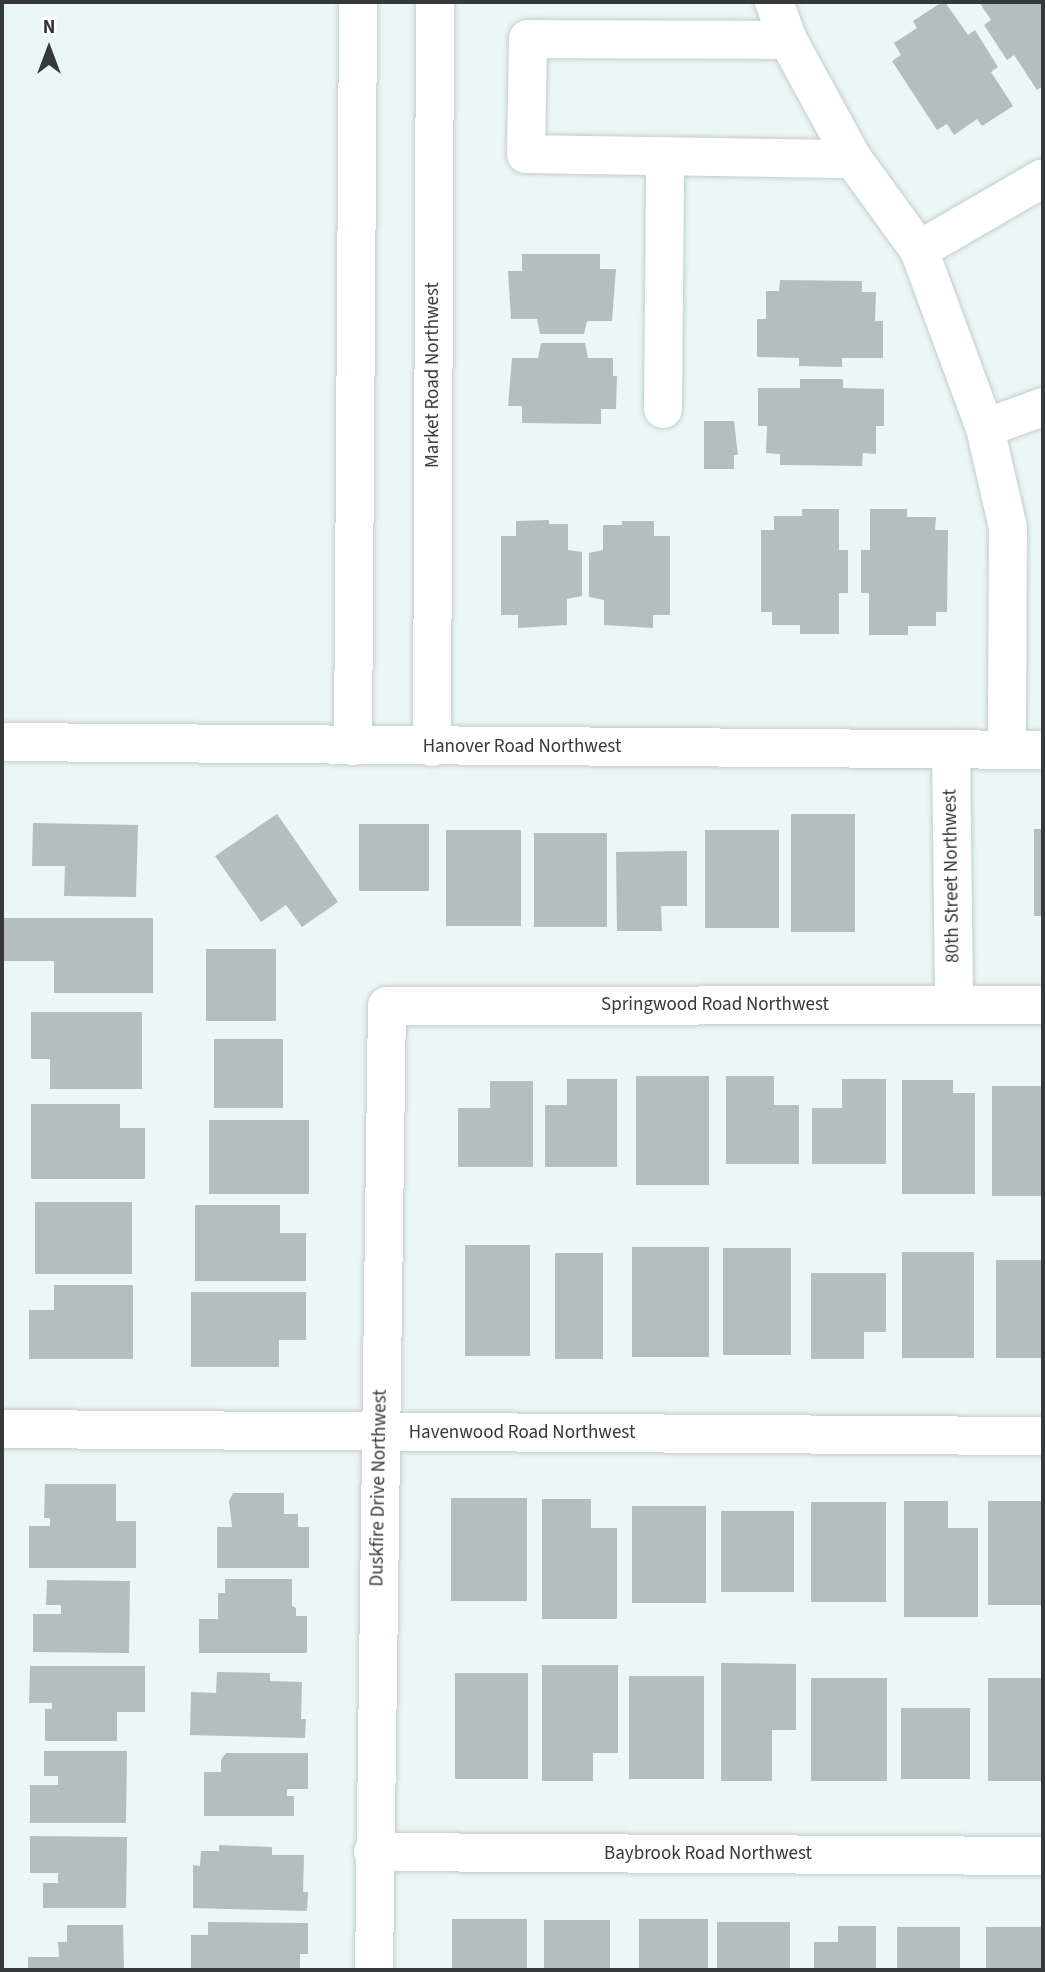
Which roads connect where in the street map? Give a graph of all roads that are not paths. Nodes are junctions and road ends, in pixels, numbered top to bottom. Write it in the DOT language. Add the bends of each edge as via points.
graph roads {
  1 [pos="358,2"];
  2 [pos="435,2"];
  3 [pos="774,2"];
  4 [pos="788,40"];
  5 [pos="665,156"];
  6 [pos="853,159"];
  7 [pos="1043,177"];
  8 [pos="919,250"];
  9 [pos="1043,407"];
  10 [pos="663,410"];
  11 [pos="985,428"];
  12 [pos="2,742"];
  13 [pos="353,746"];
  14 [pos="432,747"];
  15 [pos="951,748"];
  16 [pos="1025,750"];
  17 [pos="954,1004"];
  18 [pos="1043,1005"];
  19 [pos="387,1006"];
  20 [pos="2,1429"];
  21 [pos="379,1432"];
  22 [pos="1043,1436"];
  23 [pos="373,1852"];
  24 [pos="1043,1856"];
  25 [pos="374,1970"];
  1 -- 13 [label="street"];
  2 -- 14 [label="street, Market Road Northwest"];
  3 -- 4 [label="street"];
  4 -- 5 [label="street" via="528,39 526,154"];
  4 -- 6 [label="street"];
  5 -- 6 [label="street"];
  5 -- 10 [label="street"];
  6 -- 8 [label="street"];
  7 -- 8 [label="street"];
  8 -- 11 [label="street"];
  9 -- 11 [label="street"];
  11 -- 16 [label="street" via="1008,528"];
  12 -- 13 [label="street, Hanover Road Northwest"];
  13 -- 14 [label="street, Hanover Road Northwest"];
  14 -- 15 [label="street, Hanover Road Northwest"];
  15 -- 16 [label="street, Hanover Road Northwest"];
  15 -- 17 [label="street, 80th Street Northwest"];
  17 -- 18 [label="street, Springwood Road Northwest"];
  17 -- 19 [label="street, Springwood Road Northwest"];
  19 -- 21 [label="street, Duskfire Drive Northwest"];
  20 -- 21 [label="street, Havenwood Road Northwest"];
  21 -- 22 [label="street, Havenwood Road Northwest"];
  21 -- 23 [label="street, Duskfire Drive Northwest"];
  23 -- 24 [label="street, Baybrook Road Northwest"];
  23 -- 25 [label="street, Duskfire Drive Northwest"];
}
